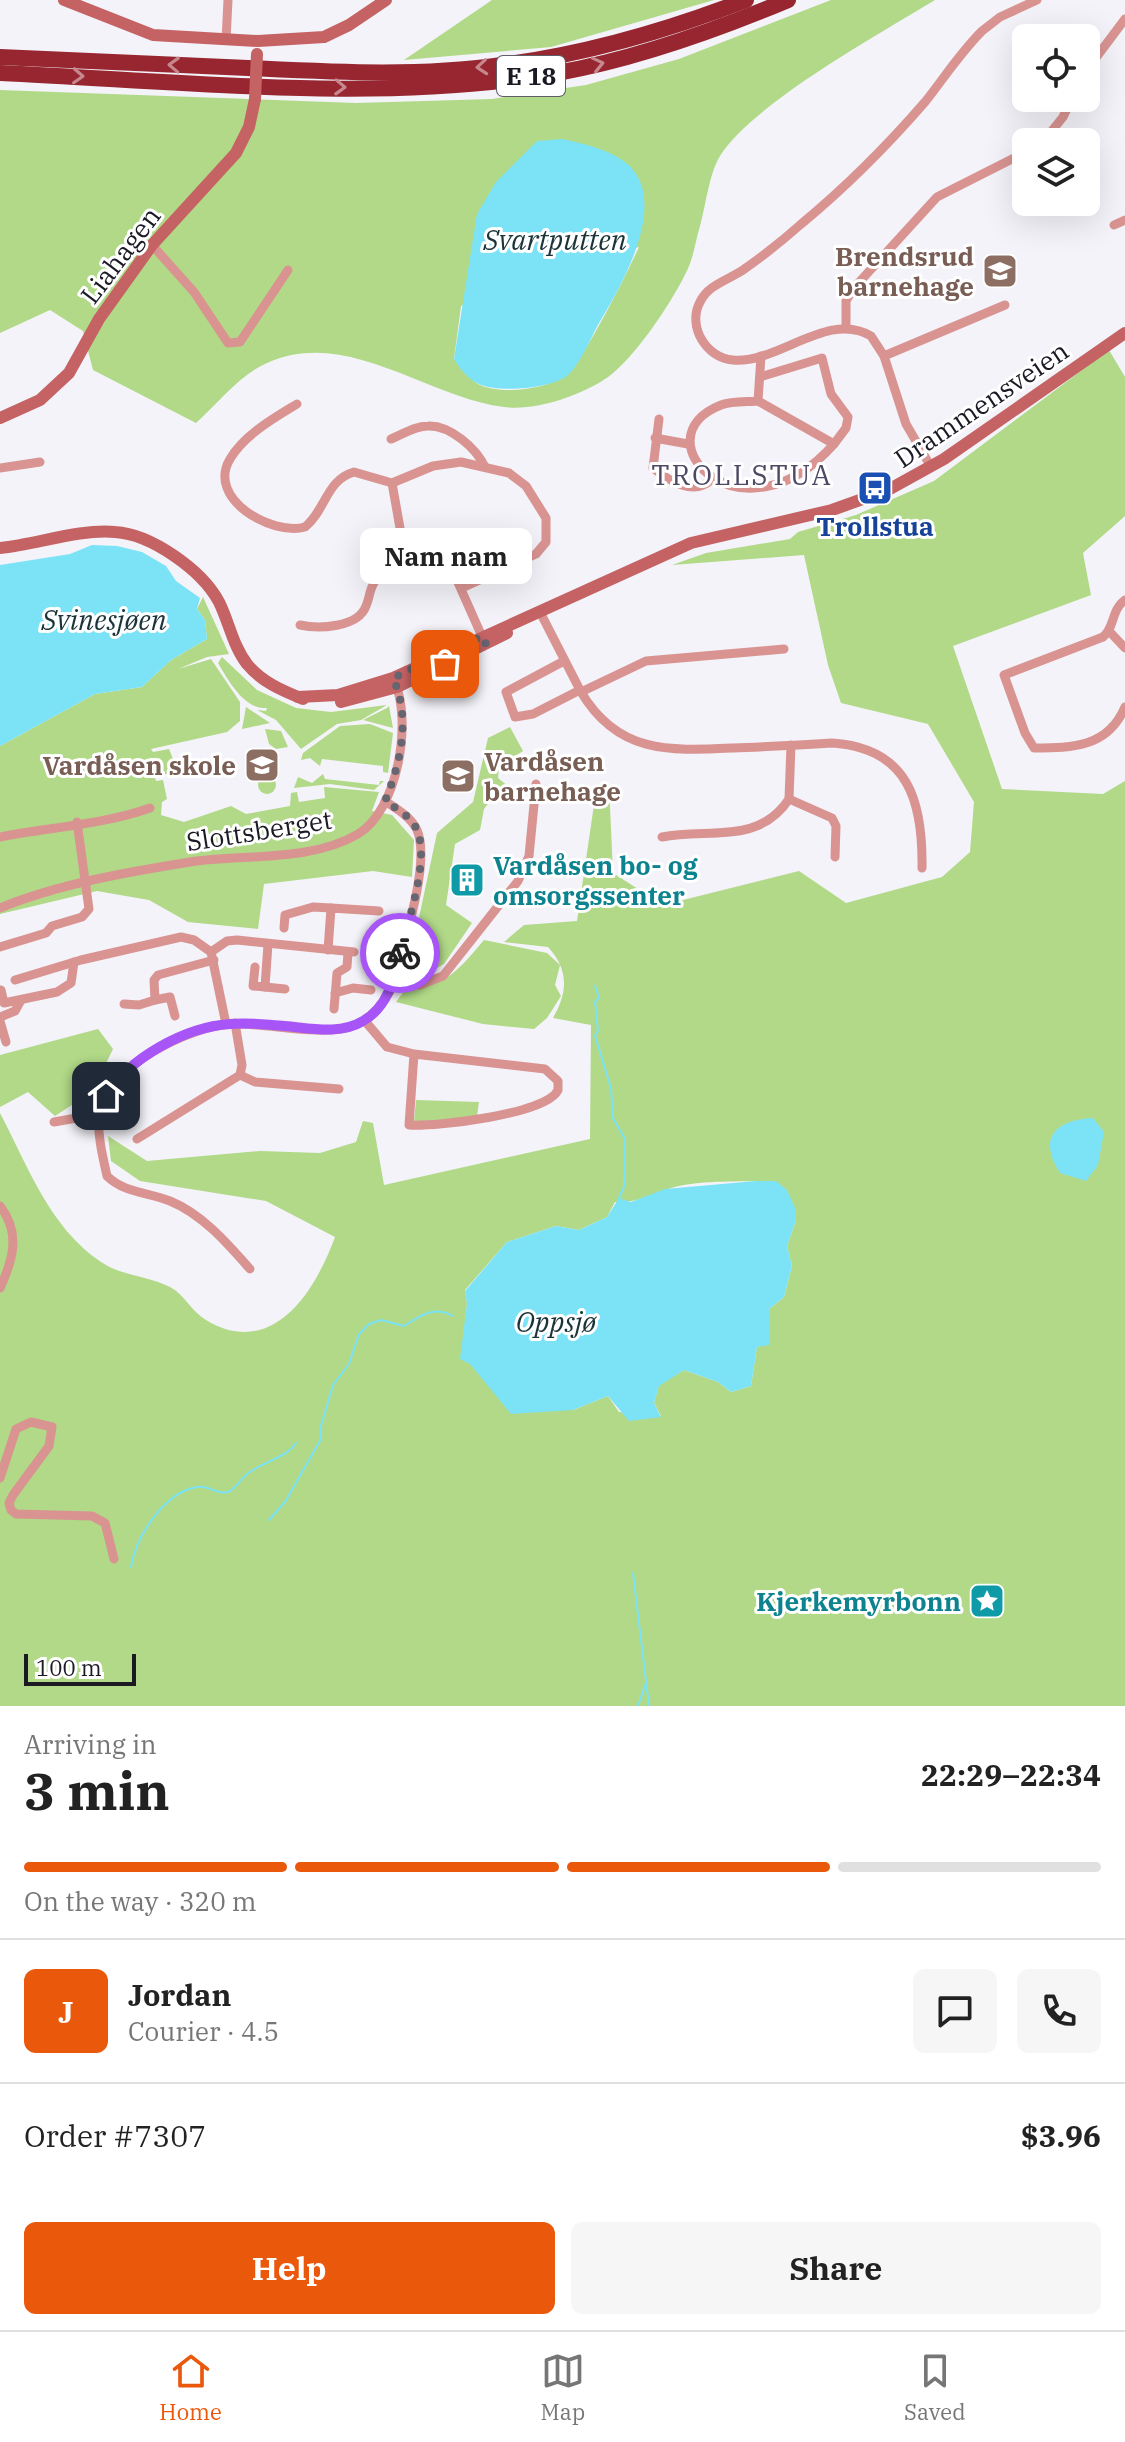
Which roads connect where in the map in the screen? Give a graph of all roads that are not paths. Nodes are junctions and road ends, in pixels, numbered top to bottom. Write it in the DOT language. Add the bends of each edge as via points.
graph roads {
  1 [pos="64,0"];
  2 [pos="228,0"];
  3 [pos="386,0"];
  4 [pos="746,0"];
  5 [pos="788,0"];
  6 [pos="1037,0"];
  7 [pos="1125,19"];
  8 [pos="226,40"];
  9 [pos="258,47"];
  10 [pos="1100,52"];
  11 [pos="0,57"];
  12 [pos="0,73"];
  13 [pos="1012,159"];
  14 [pos="1125,220"];
  15 [pos="1114,225"];
  16 [pos="152,245"];
  17 [pos="288,270"];
  18 [pos="1005,305"];
  19 [pos="846,328"];
  20 [pos="1125,333"];
  21 [pos="761,356"];
  22 [pos="884,356"];
  23 [pos="760,377"];
  24 [pos="758,401"];
  25 [pos="297,404"];
  26 [pos="0,418"];
  27 [pos="659,419"];
  28 [pos="655,438"];
  29 [pos="391,439"];
  30 [pos="688,444"];
  31 [pos="834,444"];
  32 [pos="40,462"];
  33 [pos="485,467"];
  34 [pos="931,467"];
  35 [pos="0,468"];
  36 [pos="711,480"];
  37 [pos="392,483"];
  38 [pos="400,528"];
  39 [pos="0,548"];
  40 [pos="462,588"];
  41 [pos="1125,600"];
  42 [pos="540,612"];
  43 [pos="300,625"];
  44 [pos="1109,631"];
  45 [pos="484,640"];
  46 [pos="1125,648"];
  47 [pos="784,649"];
  48 [pos="564,661"];
  49 [pos="395,682"];
  50 [pos="580,691"];
  51 [pos="1125,707"];
  52 [pos="791,745"];
  53 [pos="536,784"];
  54 [pos="789,799"];
  55 [pos="385,801"];
  56 [pos="150,808"];
  57 [pos="77,822"];
  58 [pos="0,837"];
  59 [pos="662,837"];
  60 [pos="835,857"];
  61 [pos="922,868"];
  62 [pos="88,883"];
  63 [pos="0,908"];
  64 [pos="331,908"];
  65 [pos="379,911"];
  66 [pos="284,937"];
  67 [pos="268,944"];
  68 [pos="0,947"];
  69 [pos="328,950"];
  70 [pos="212,956"];
  71 [pos="74,962"];
  72 [pos="266,968"];
  73 [pos="15,980"];
  74 [pos="392,984"];
  75 [pos="265,987"];
  76 [pos="285,989"];
  77 [pos="1,990"];
  78 [pos="371,990"];
  79 [pos="335,993"];
  80 [pos="21,1000"];
  81 [pos="155,1000"];
  82 [pos="124,1004"];
  83 [pos="334,1009"];
  84 [pos="175,1016"];
  85 [pos="0,1019"];
  86 [pos="365,1021"];
  87 [pos="231,1024"];
  88 [pos="6,1042"];
  89 [pos="414,1054"];
  90 [pos="240,1075"];
  91 [pos="339,1089"];
  92 [pos="99,1114"];
  93 [pos="54,1122"];
  94 [pos="137,1139"];
  95 [pos="0,1206"];
  96 [pos="250,1269"];
  97 [pos="0,1288"];
  98 [pos="0,1478"];
  99 [pos="114,1559"];
  1 -- 8 [label="main road" via="153,35"];
  2 -- 8 [label="street"];
  3 -- 9 [label="main road" via="324,37"];
  4 -- 11 [label="highway, E 18, one-way" via="596,48 499,66 434,71"];
  12 -- 5 [label="highway, E 18, one-way" via="358,87 501,80 558,73 666,46"];
  6 -- 21 [label="street" via="982,31 861,172 698,303 696,328 708,348 732,360"];
  7 -- 10 [label="street"];
  8 -- 9 [label="main road"];
  9 -- 16 [label="main road, Liahagen, bridge" via="255,99 236,153"];
  13 -- 19 [label="street" via="953,186 924,208 853,289 846,301"];
  14 -- 15 [label="street"];
  16 -- 17 [label="street" via="194,292 228,343 240,342"];
  16 -- 26 [label="main road, Liahagen" via="106,307 62,381 40,400"];
  18 -- 22 [label="street"];
  19 -- 21 [label="street"];
  19 -- 22 [label="street" via="871,336"];
  20 -- 34 [label="main road, Drammensveien"];
  21 -- 23 [label="street"];
  22 -- 34 [label="street" via="906,424"];
  23 -- 24 [label="street"];
  23 -- 31 [label="street" via="822,358 831,394 848,417"];
  24 -- 30 [label="street" via="729,403 709,412 696,424"];
  24 -- 31 [label="street"];
  25 -- 37 [label="street" via="265,425 231,458 226,483 239,505 265,522 296,529 317,516 340,477 366,473"];
  27 -- 28 [label="street"];
  28 -- 30 [label="street"];
  28 -- 36 [label="street" via="651,460 658,472 691,488"];
  29 -- 33 [label="street" via="418,427 442,428 474,450"];
  30 -- 36 [label="street"];
  31 -- 36 [label="street" via="802,473 776,486 748,489"];
  32 -- 35 [label="street"];
  33 -- 37 [label="street" via="444,463"];
  33 -- 40 [label="street" via="509,473 526,486 549,532 536,554"];
  34 -- 42 [label="main road, Drammensveien" via="843,507 670,551"];
  37 -- 38 [label="street"];
  39 -- 49 [label="main road, Drammensveien" via="109,532 149,540 215,595 240,653 278,689 298,697 338,695"];
  40 -- 43 [label="street" via="452,569 441,562 419,562 375,581 366,606 354,618 331,626"];
  40 -- 45 [label="street"];
  41 -- 44 [label="street" via="1114,612"];
  42 -- 45 [label="main road, Drammensveien"];
  42 -- 48 [label="street"];
  44 -- 46 [label="street"];
  44 -- 51 [label="street" via="1004,675 1034,748 1079,747 1097,740 1111,731"];
  45 -- 49 [label="main road, Drammensveien"];
  47 -- 50 [label="street" via="646,661"];
  48 -- 50 [label="street"];
  48 -- 50 [label="street" via="506,692 515,717"];
  49 -- 55 [label="street, Slottsberget" via="404,738"];
  50 -- 52 [label="street" via="610,727 662,749"];
  52 -- 54 [label="street"];
  52 -- 61 [label="street" via="849,744 890,763 917,802"];
  53 -- 74 [label="street" via="529,856 518,881 443,976 420,985"];
  54 -- 59 [label="street" via="755,829"];
  54 -- 60 [label="street" via="832,818"];
  55 -- 62 [label="street, Slottsberget" via="375,819 341,842 190,862"];
  55 -- 74 [label="street" via="411,820 421,855"];
  56 -- 57 [label="street" via="107,821"];
  57 -- 58 [label="street"];
  57 -- 62 [label="street"];
  62 -- 63 [label="street, Slottsberget"];
  62 -- 68 [label="street" via="91,901 82,917"];
  64 -- 65 [label="street"];
  64 -- 66 [label="street" via="285,915"];
  64 -- 69 [label="street"];
  66 -- 67 [label="street"];
  66 -- 69 [label="street"];
  67 -- 70 [label="street" via="227,941"];
  67 -- 72 [label="street"];
  69 -- 79 [label="street" via="351,952 347,967 337,973"];
  70 -- 71 [label="street" via="194,940 181,937"];
  70 -- 81 [label="street" via="158,975"];
  70 -- 87 [label="street"];
  71 -- 73 [label="street"];
  71 -- 80 [label="street" via="71,983 57,992"];
  72 -- 75 [label="street"];
  72 -- 75 [label="street" via="251,967 253,986"];
  74 -- 86 [label="street"];
  75 -- 76 [label="street"];
  77 -- 80 [label="street" via="4,1003"];
  78 -- 79 [label="street"];
  79 -- 83 [label="street"];
  80 -- 85 [label="street" via="15,1011"];
  81 -- 82 [label="street"];
  81 -- 84 [label="street" via="169,993"];
  85 -- 88 [label="street"];
  86 -- 87 [label="street" via="336,1029"];
  86 -- 89 [label="street" via="387,1047"];
  87 -- 90 [label="street"];
  87 -- 92 [label="street" via="171,1042 129,1069 112,1086"];
  89 -- 89 [label="street" via="545,1069 558,1081 558,1090 547,1101 489,1117 438,1127 409,1125"];
  90 -- 91 [label="street" via="255,1082"];
  90 -- 94 [label="street"];
  92 -- 93 [label="street"];
  92 -- 96 [label="street" via="107,1176 125,1189 187,1209"];
  95 -- 97 [label="street" via="12,1227 14,1246"];
  98 -- 99 [label="street" via="16,1429 31,1422 52,1427 49,1446 13,1495 11,1510 92,1516 105,1523"];
}
